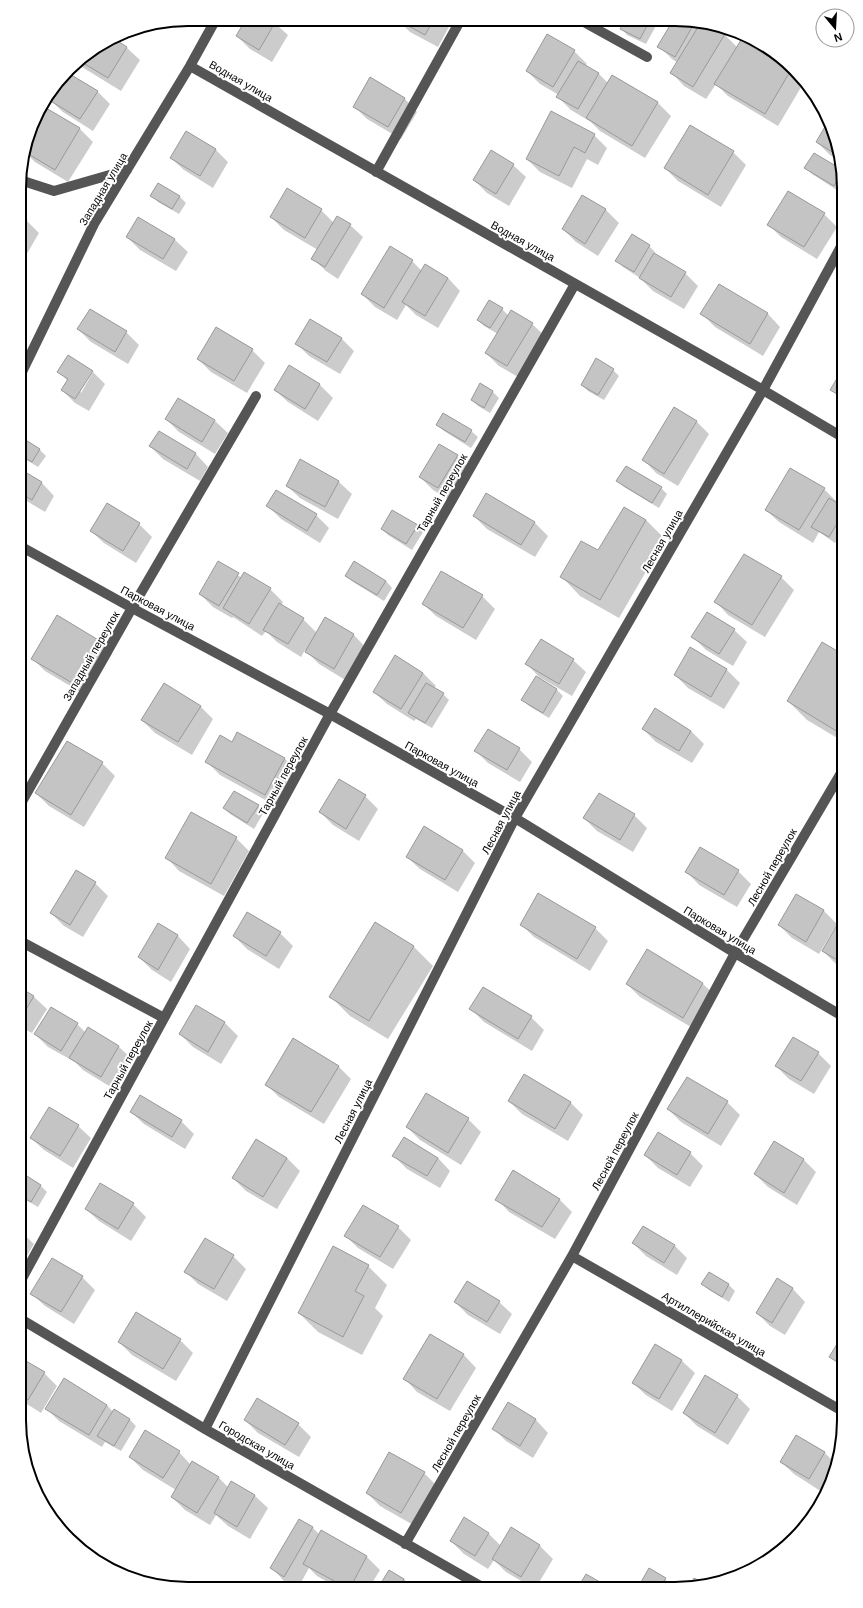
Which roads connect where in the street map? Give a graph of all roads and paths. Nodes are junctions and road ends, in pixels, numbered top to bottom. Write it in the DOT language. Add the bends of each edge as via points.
graph roads {
  1 [pos="212,26"];
  2 [pos="457,26"];
  3 [pos="591,26"];
  4 [pos="647,57"];
  5 [pos="190,66"];
  6 [pos="127,170"];
  7 [pos="376,172"];
  8 [pos="26,182"];
  9 [pos="837,254"];
  10 [pos="575,284"];
  11 [pos="26,364"];
  12 [pos="763,390"];
  13 [pos="256,396"];
  14 [pos="837,434"];
  15 [pos="26,549"];
  16 [pos="132,608"];
  17 [pos="330,714"];
  18 [pos="837,780"];
  19 [pos="26,794"];
  20 [pos="515,818"];
  21 [pos="26,944"];
  22 [pos="735,953"];
  23 [pos="837,1013"];
  24 [pos="164,1018"];
  25 [pos="572,1256"];
  26 [pos="26,1271"];
  27 [pos="26,1322"];
  28 [pos="837,1408"];
  29 [pos="205,1429"];
  30 [pos="405,1544"];
  31 [pos="473,1582"];
  1 -- 5 [label="street, Западная улица"];
  2 -- 7 [label="street"];
  3 -- 4 [label="street"];
  5 -- 6 [label="street, Западная улица"];
  5 -- 7 [label="street, Водная улица"];
  6 -- 8 [label="street" via="54,191"];
  6 -- 11 [label="street, Западная улица" via="94,224"];
  7 -- 10 [label="street, Водная улица"];
  9 -- 12 [label="street, Лесная улица"];
  10 -- 12 [label="street, Водная улица"];
  10 -- 17 [label="street, Тарный переулок"];
  12 -- 14 [label="street, Водная улица"];
  12 -- 20 [label="street, Лесная улица"];
  13 -- 16 [label="street, Западный переулок"];
  15 -- 16 [label="street, Парковая улица"];
  16 -- 17 [label="street, Парковая улица"];
  16 -- 19 [label="street, Западный переулок"];
  17 -- 20 [label="street, Парковая улица"];
  17 -- 24 [label="street, Тарный переулок"];
  18 -- 22 [label="street, Лесной переулок"];
  20 -- 22 [label="street, Парковая улица"];
  20 -- 29 [label="street, Лесная улица"];
  21 -- 24 [label="street"];
  22 -- 23 [label="street, Парковая улица"];
  22 -- 25 [label="street, Лесной переулок"];
  24 -- 26 [label="street, Тарный переулок"];
  25 -- 28 [label="street, Артиллерийская улица"];
  25 -- 30 [label="street, Лесной переулок"];
  27 -- 29 [label="street, Городская улица"];
  29 -- 30 [label="street, Городская улица"];
  30 -- 31 [label="street, Городская улица"];
}
